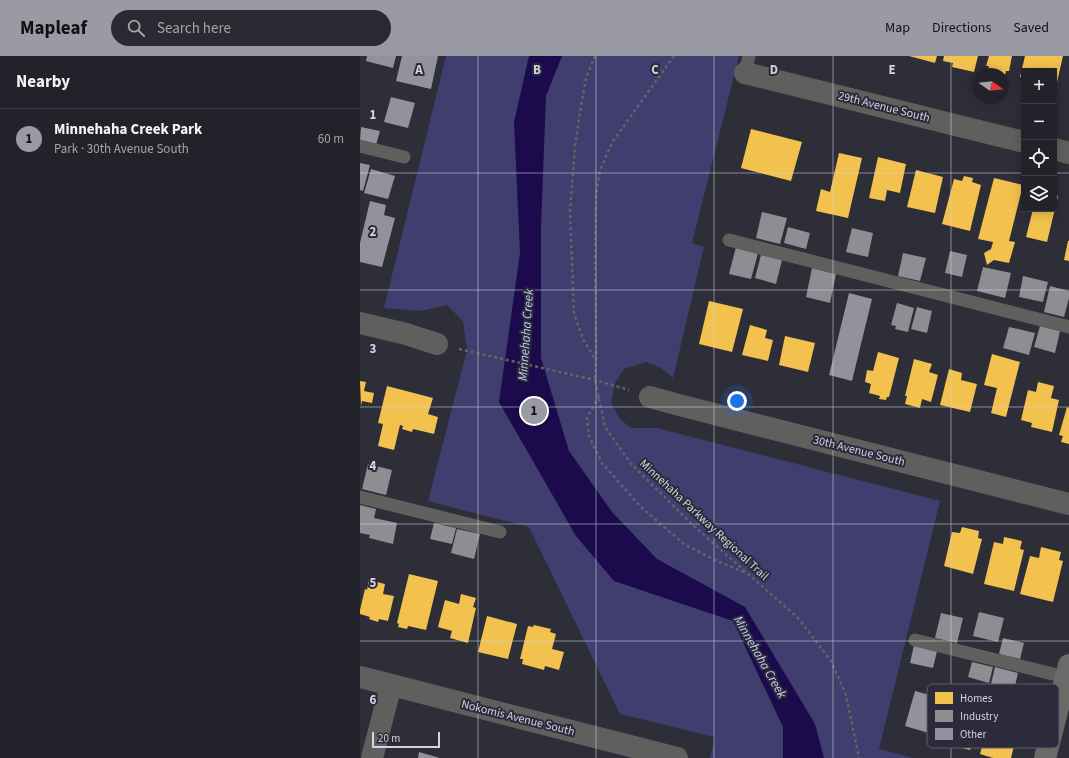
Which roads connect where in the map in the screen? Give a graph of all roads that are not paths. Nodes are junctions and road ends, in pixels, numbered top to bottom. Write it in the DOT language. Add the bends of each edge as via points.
graph roads {
  1 [pos="747,64"];
  2 [pos="1021,141"];
  3 [pos="360,146"];
  4 [pos="1057,150"];
  5 [pos="1069,153"];
  6 [pos="404,157"];
  7 [pos="729,240"];
  8 [pos="360,323"];
  9 [pos="1069,327"];
  10 [pos="437,344"];
  11 [pos="650,397"];
  12 [pos="360,497"];
  13 [pos="1069,504"];
  14 [pos="500,532"];
  15 [pos="914,640"];
  16 [pos="1068,673"];
  17 [pos="360,677"];
  18 [pos="391,685"];
  19 [pos="1059,706"];
  20 [pos="1048,748"];
  21 [pos="372,758"];
  22 [pos="677,758"];
  23 [pos="1045,758"];
  1 -- 2 [label="street, 29th Avenue South"];
  3 -- 6 [label="lane"];
  4 -- 5 [label="street"];
  7 -- 9 [label="lane"];
  8 -- 10 [label="street"];
  11 -- 13 [label="street, 30th Avenue South"];
  12 -- 14 [label="lane"];
  15 -- 16 [label="lane"];
  16 -- 19 [label="street"];
  17 -- 18 [label="street, Nokomis Avenue South"];
  18 -- 21 [label="street"];
  18 -- 22 [label="street, Nokomis Avenue South"];
  20 -- 23 [label="street"];
}
